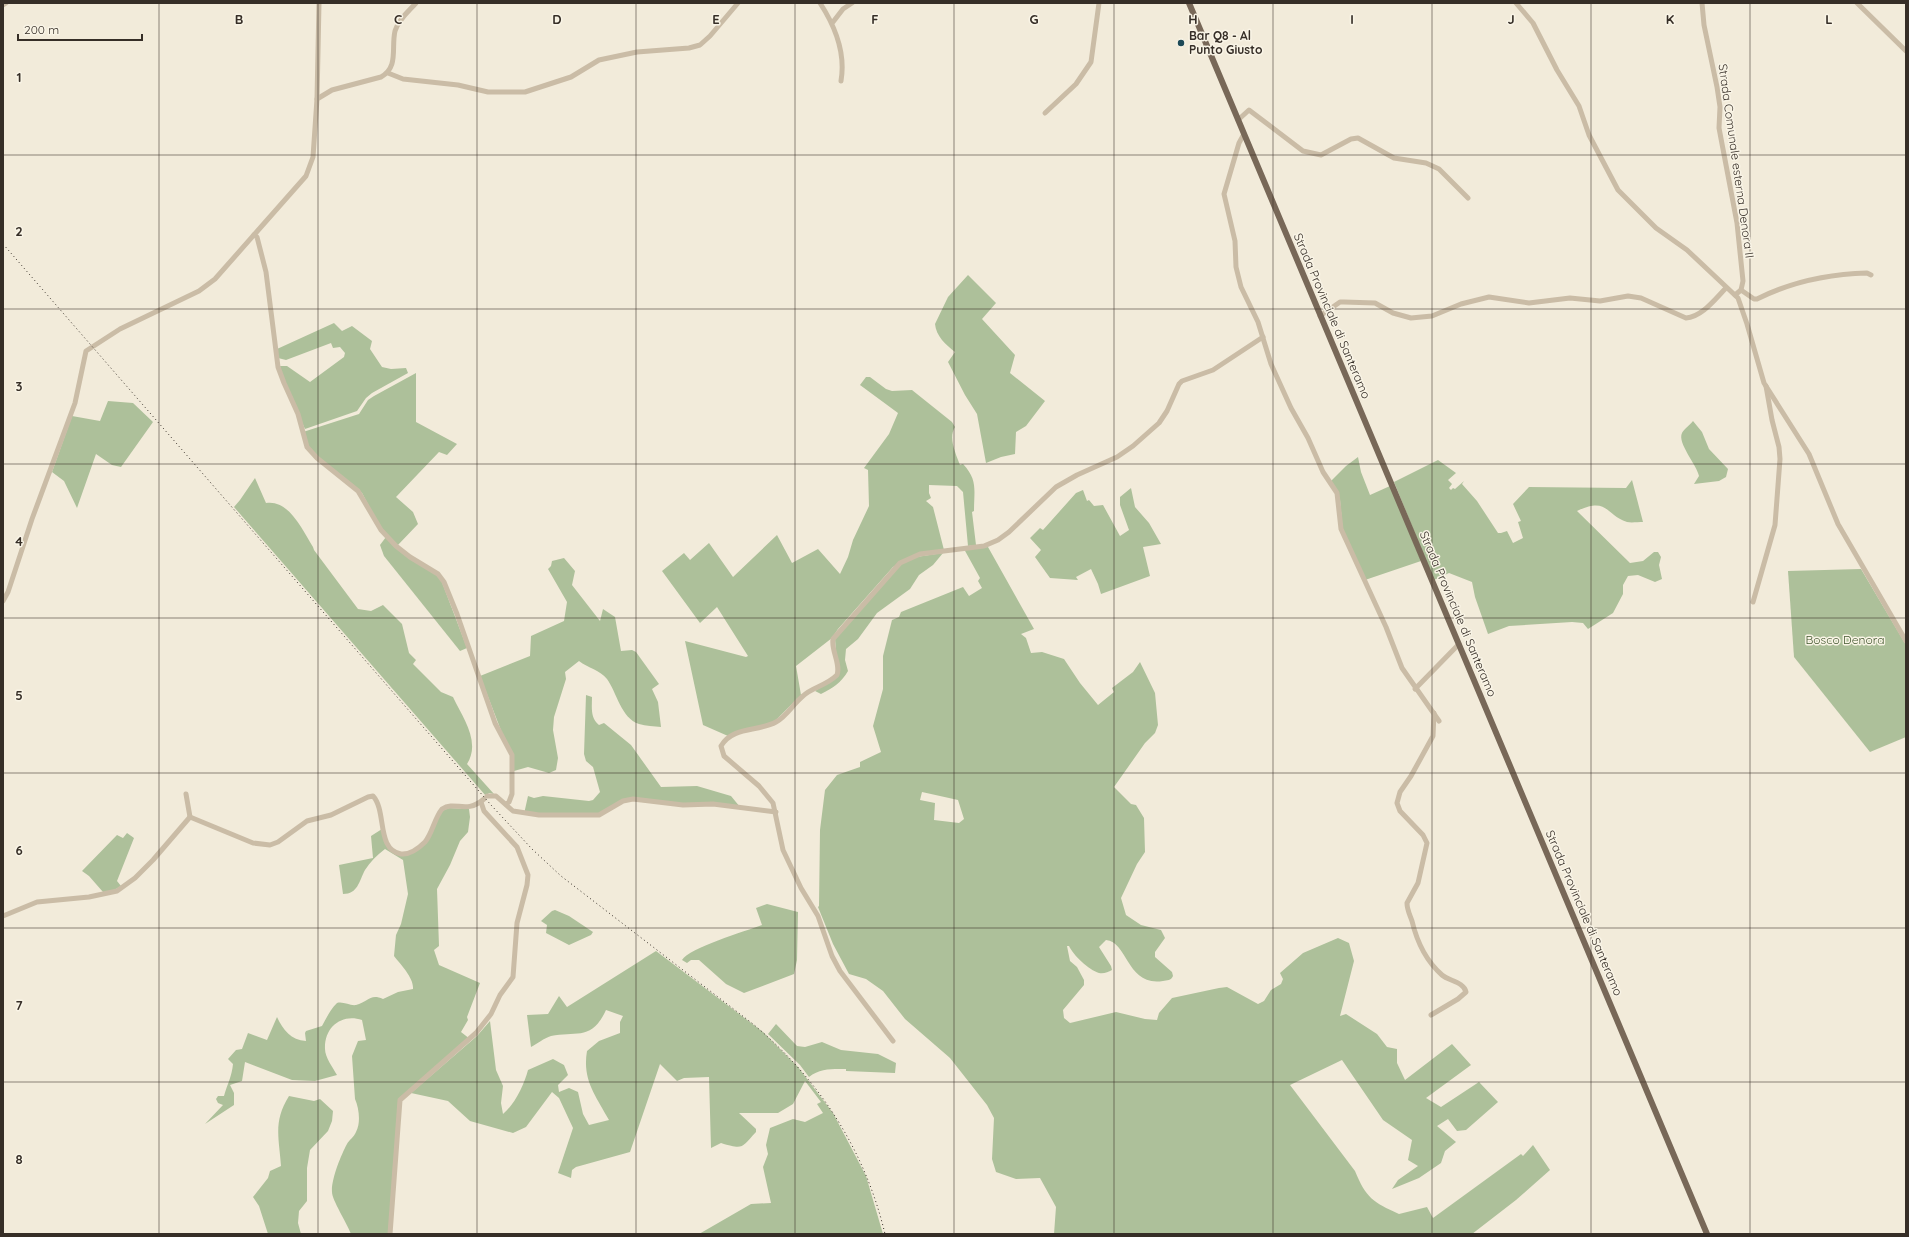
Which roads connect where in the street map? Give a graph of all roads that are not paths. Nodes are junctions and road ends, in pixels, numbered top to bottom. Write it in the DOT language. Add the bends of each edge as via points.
graph roads {
  1 [pos="6,3"];
  2 [pos="319,3"];
  3 [pos="416,3"];
  4 [pos="738,3"];
  5 [pos="820,3"];
  6 [pos="852,3"];
  7 [pos="1099,3"];
  8 [pos="1189,3"];
  9 [pos="1516,3"];
  10 [pos="1702,3"];
  11 [pos="1857,3"];
  12 [pos="3,5"];
  13 [pos="833,22"];
  14 [pos="1906,51"];
  15 [pos="388,73"];
  16 [pos="841,81"];
  17 [pos="317,99"];
  18 [pos="1045,113"];
  19 [pos="1238,120"];
  20 [pos="1244,134"];
  21 [pos="1468,198"];
  22 [pos="254,235"];
  23 [pos="1871,275"];
  24 [pos="1726,288"];
  25 [pos="1741,290"];
  26 [pos="1735,295"];
  27 [pos="1320,316"];
  28 [pos="1263,337"];
  29 [pos="1766,386"];
  30 [pos="3,601"];
  31 [pos="1753,602"];
  32 [pos="1906,641"];
  33 [pos="1459,644"];
  34 [pos="1415,689"];
  35 [pos="1434,713"];
  36 [pos="1439,721"];
  37 [pos="186,794"];
  38 [pos="484,799"];
  39 [pos="506,804"];
  40 [pos="776,812"];
  41 [pos="190,817"];
  42 [pos="3,916"];
  43 [pos="1431,1015"];
  44 [pos="893,1041"];
  45 [pos="390,1234"];
  46 [pos="1707,1234"];
  1 -- 12 [label="street"];
  2 -- 17 [label="street"];
  3 -- 15 [label="street" via="395,31 393,63"];
  4 -- 15 [label="street" via="704,43 696,47 637,52 599,60 571,77 525,92 488,92 458,85 403,79"];
  5 -- 13 [label="street"];
  6 -- 13 [label="street" via="843,9"];
  7 -- 18 [label="street" via="1091,62 1076,84"];
  8 -- 19 [label="main road, Strada Provinciale di Santeramo"];
  9 -- 24 [label="street" via="1533,23 1579,106 1589,135 1618,190 1656,228 1687,250"];
  10 -- 25 [label="street, Strada Comunale esterna Denora II" via="1719,99 1721,137 1737,223 1743,281"];
  11 -- 14 [label="street"];
  13 -- 16 [label="street" via="841,57"];
  15 -- 17 [label="street" via="332,90"];
  17 -- 22 [label="street" via="314,149 309,170 302,182"];
  19 -- 20 [label="main road, Strada Provinciale di Santeramo"];
  19 -- 21 [label="street" via="1249,110 1299,149 1318,156 1358,138 1394,158 1426,163 1439,169"];
  20 -- 27 [label="main road, Strada Provinciale di Santeramo"];
  20 -- 28 [label="street" via="1238,143 1224,194 1235,241 1238,279"];
  22 -- 30 [label="street" via="203,289 120,329 88,349 75,403"];
  22 -- 39 [label="street" via="257,237 266,272 278,367 298,414 307,447 316,458 358,491 381,530 396,546 438,574 444,582 495,723 512,755 512,794"];
  23 -- 25 [label="street" via="1836,274 1783,288 1757,299"];
  24 -- 26 [label="street"];
  24 -- 27 [label="street" via="1700,313 1691,318 1641,298 1628,296 1600,301 1570,298 1529,303 1489,296 1432,316 1411,318 1393,313 1375,303 1340,302"];
  25 -- 26 [label="street"];
  26 -- 29 [label="street" via="1745,316"];
  27 -- 33 [label="main road, Strada Provinciale di Santeramo"];
  28 -- 34 [label="street" via="1271,364 1323,472 1337,493 1344,537 1402,668"];
  28 -- 40 [label="street" via="1213,370 1178,384 1167,411 1156,427 1117,457 1056,487 1004,537 984,546 920,554 896,567 833,639 837,675 802,696 779,720 768,726 737,732 721,746 724,756 759,786 773,803"];
  29 -- 31 [label="street" via="1780,447 1780,459 1775,525"];
  29 -- 32 [label="street" via="1809,454 1840,529"];
  33 -- 34 [label="street"];
  33 -- 46 [label="main road, Strada Provinciale di Santeramo"];
  34 -- 35 [label="street"];
  35 -- 36 [label="street"];
  35 -- 43 [label="street" via="1433,736 1400,792 1398,803 1400,811 1423,835 1427,843 1418,883 1407,903 1416,939 1434,967 1448,979 1461,984 1466,992"];
  37 -- 41 [label="street"];
  38 -- 39 [label="street" via="496,796"];
  38 -- 41 [label="street" via="472,807 444,808 426,840 417,849 405,854 390,848 378,803 373,796 307,821 270,845 253,843"];
  38 -- 45 [label="street" via="484,811 517,847 528,875 517,923 513,977 491,1014 476,1033 400,1100"];
  39 -- 40 [label="street" via="516,813 539,815 599,815 623,801 633,799 683,805 713,804"];
  40 -- 44 [label="street" via="783,850 818,916 832,956 840,971"];
  41 -- 42 [label="street" via="153,860 117,891 89,897 37,902"];
}
